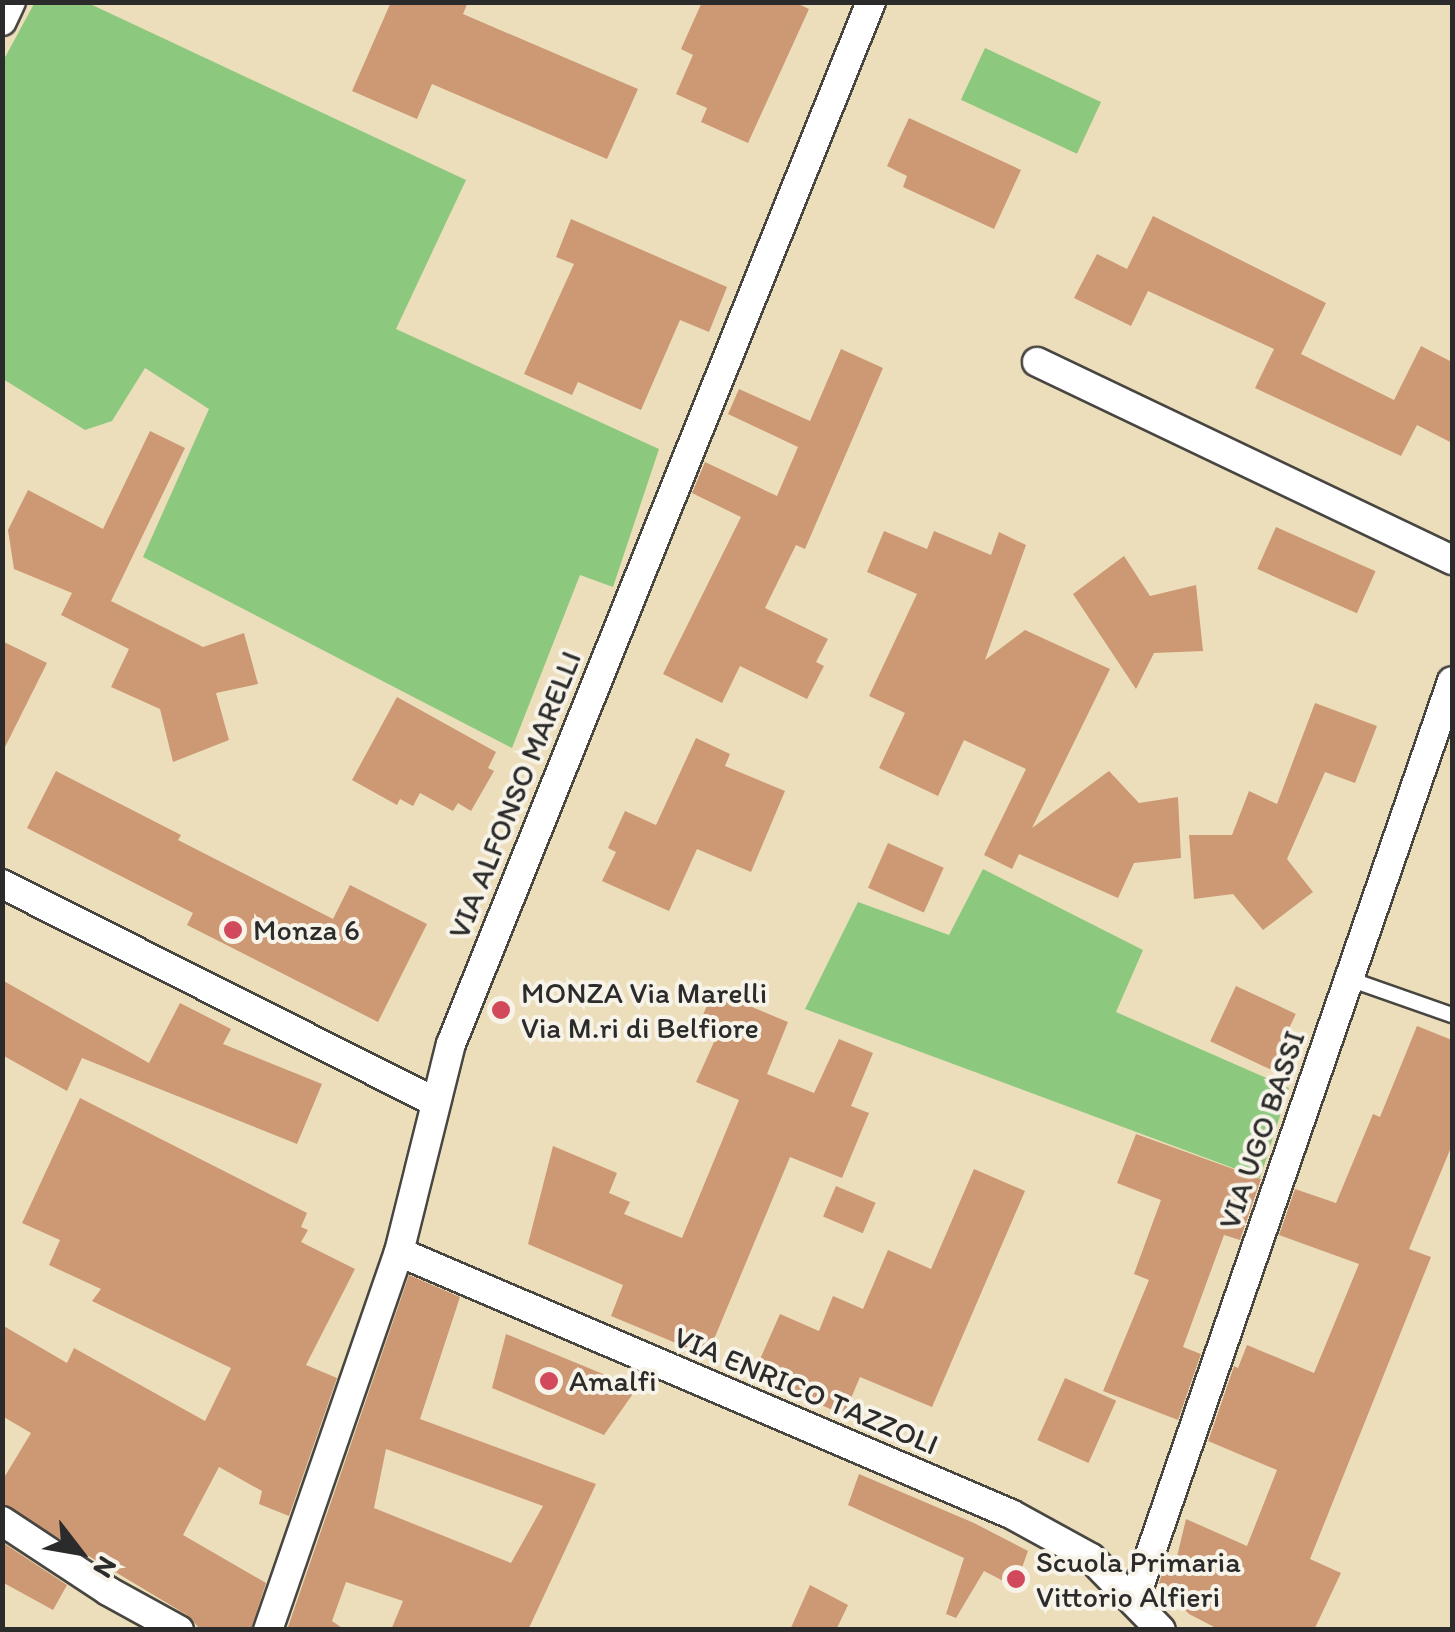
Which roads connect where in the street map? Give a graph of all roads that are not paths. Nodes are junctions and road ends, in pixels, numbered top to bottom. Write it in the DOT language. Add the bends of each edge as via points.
graph roads {
  1 [pos="12,2"];
  2 [pos="870,3"];
  3 [pos="2,21"];
  4 [pos="1037,362"];
  5 [pos="1452,560"];
  6 [pos="1452,681"];
  7 [pos="2,884"];
  8 [pos="1349,979"];
  9 [pos="1452,1016"];
  10 [pos="435,1102"];
  11 [pos="399,1252"];
  12 [pos="2,1521"];
  13 [pos="1134,1601"];
  14 [pos="178,1630"];
  15 [pos="268,1630"];
  16 [pos="1161,1630"];
  1 -- 3 [label="street"];
  2 -- 10 [label="street, VIA ALFONSO MARELLI" via="476,977"];
  4 -- 5 [label="street"];
  6 -- 8 [label="street, VIA UGO BASSI"];
  7 -- 10 [label="street"];
  8 -- 9 [label="lane"];
  8 -- 13 [label="street, VIA UGO BASSI"];
  10 -- 11 [label="street, VIA ALFONSO MARELLI"];
  11 -- 13 [label="street, VIA ENRICO TAZZOLI" via="1011,1514 1091,1558"];
  11 -- 15 [label="street, VIA ALFONSO MARELLI"];
  12 -- 14 [label="street"];
  13 -- 16 [label="street, VIA ENRICO TAZZOLI"];
}
